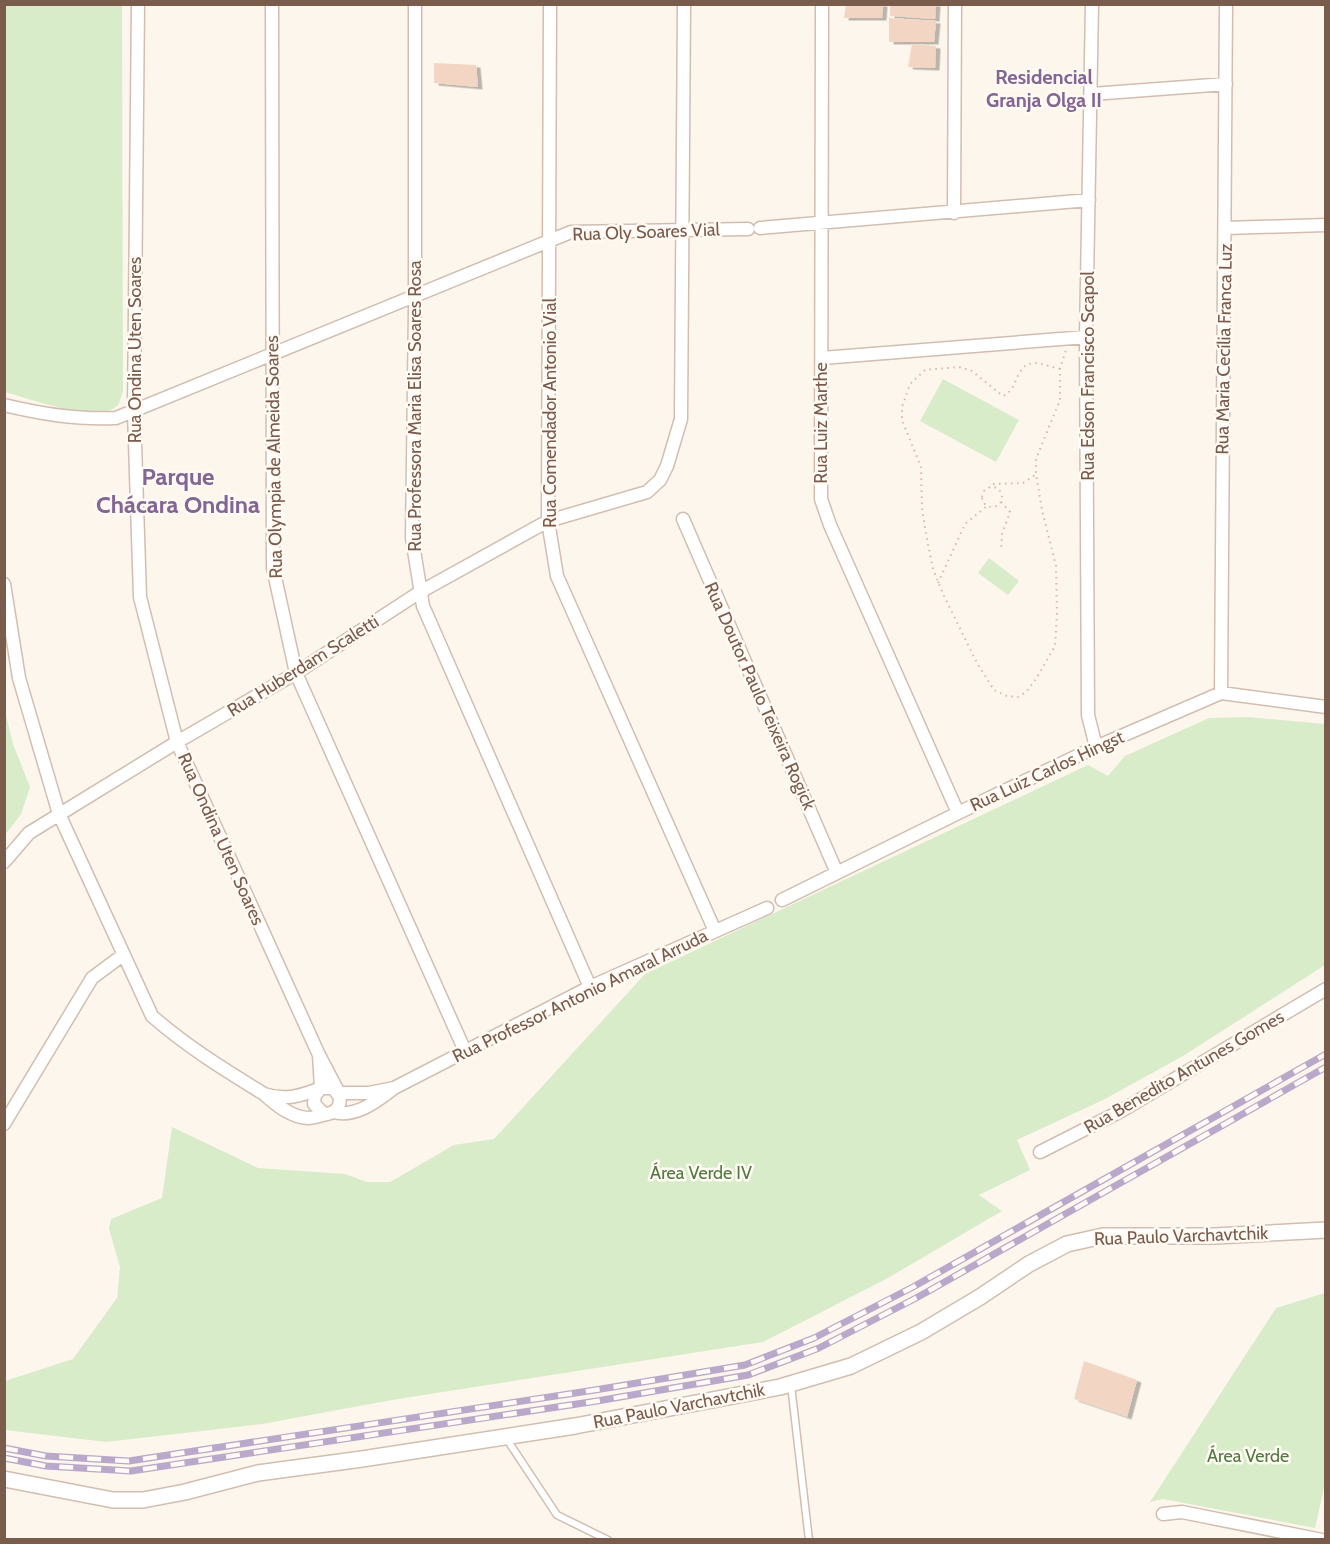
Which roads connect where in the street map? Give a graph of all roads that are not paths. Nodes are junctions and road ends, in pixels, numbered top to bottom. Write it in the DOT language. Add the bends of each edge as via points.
graph roads {
  1 [pos="138,4"];
  2 [pos="272,4"];
  3 [pos="415,4"];
  4 [pos="550,4"];
  5 [pos="684,4"];
  6 [pos="822,4"];
  7 [pos="955,4"];
  8 [pos="1092,4"];
  9 [pos="1226,4"];
  10 [pos="1226,84"];
  11 [pos="1092,94"];
  12 [pos="1089,200"];
  13 [pos="954,213"];
  14 [pos="820,224"];
  15 [pos="1326,225"];
  16 [pos="1226,228"];
  17 [pos="683,230"];
  18 [pos="549,241"];
  19 [pos="414,297"];
  20 [pos="1086,337"];
  21 [pos="271,354"];
  22 [pos="822,357"];
  23 [pos="5,408"];
  24 [pos="134,412"];
  25 [pos="683,519"];
  26 [pos="548,521"];
  27 [pos="4,584"];
  28 [pos="420,592"];
  29 [pos="296,672"];
  30 [pos="1221,693"];
  31 [pos="1326,707"];
  32 [pos="177,742"];
  33 [pos="1096,747"];
  34 [pos="958,813"];
  35 [pos="59,814"];
  36 [pos="4,862"];
  37 [pos="837,873"];
  38 [pos="782,900"];
  39 [pos="767,908"];
  40 [pos="715,931"];
  41 [pos="123,955"];
  42 [pos="590,987"];
  43 [pos="1326,989"];
  44 [pos="465,1051"];
  45 [pos="319,1055"];
  46 [pos="321,1088"];
  47 [pos="394,1088"];
  48 [pos="339,1093"];
  49 [pos="264,1094"];
  50 [pos="328,1113"];
  51 [pos="4,1124"];
  52 [pos="1040,1152"];
  53 [pos="1326,1230"];
  54 [pos="791,1384"];
  55 [pos="506,1437"];
  56 [pos="4,1479"];
  57 [pos="1163,1514"];
  58 [pos="608,1539"];
  59 [pos="810,1539"];
  60 [pos="1322,1539"];
  1 -- 24 [label="street, Rua Ondina Uten Soares"];
  2 -- 21 [label="street, Rua Olympia de Almeida Soares"];
  3 -- 19 [label="street, Rua Professora Maria Elisa Soares Rosa"];
  4 -- 18 [label="street, Rua Comendador Antonio Vial"];
  5 -- 17 [label="street, Rua Huberdam Scaletti"];
  6 -- 14 [label="street, Rua Luiz Marthe"];
  7 -- 13 [label="street"];
  8 -- 11 [label="street, Rua Edson Francisco Scapol"];
  9 -- 10 [label="street, Rua Maria Cecília Franca Luz"];
  10 -- 11 [label="street"];
  10 -- 16 [label="street, Rua Maria Cecília Franca Luz"];
  11 -- 12 [label="street, Rua Edson Francisco Scapol"];
  12 -- 13 [label="street, Rua Oly Soares Vial"];
  12 -- 20 [label="street, Rua Edson Francisco Scapol"];
  13 -- 14 [label="street, Rua Oly Soares Vial"];
  14 -- 17 [label="street, Rua Oly Soares Vial"];
  14 -- 22 [label="street, Rua Luiz Marthe"];
  15 -- 16 [label="street"];
  16 -- 30 [label="street, Rua Maria Cecília Franca Luz"];
  17 -- 18 [label="street, Rua Oly Soares Vial" via="570,232"];
  17 -- 26 [label="street, Rua Huberdam Scaletti" via="681,419 667,466 647,492"];
  18 -- 19 [label="street, Rua Oly Soares Vial"];
  18 -- 26 [label="street, Rua Comendador Antonio Vial"];
  19 -- 21 [label="street, Rua Oly Soares Vial"];
  19 -- 28 [label="street, Rua Professora Maria Elisa Soares Rosa" via="412,538"];
  20 -- 22 [label="street"];
  20 -- 33 [label="street, Rua Edson Francisco Scapol" via="1088,715"];
  21 -- 24 [label="street, Rua Oly Soares Vial"];
  21 -- 29 [label="street, Rua Olympia de Almeida Soares" via="273,568"];
  22 -- 34 [label="street, Rua Luiz Marthe" via="821,499"];
  23 -- 24 [label="street, Rua Oly Soares Vial" via="92,419"];
  24 -- 32 [label="street, Rua Ondina Uten Soares" via="140,597"];
  25 -- 37 [label="street, Rua Doutor Paulo Teixeira Rogick"];
  26 -- 28 [label="street, Rua Huberdam Scaletti"];
  26 -- 40 [label="street, Rua Comendador Antonio Vial" via="557,576"];
  27 -- 35 [label="street" via="19,678"];
  28 -- 29 [label="street, Rua Huberdam Scaletti"];
  28 -- 42 [label="street, Rua Professora Maria Elisa Soares Rosa"];
  29 -- 32 [label="street, Rua Huberdam Scaletti"];
  29 -- 44 [label="street, Rua Olympia de Almeida Soares"];
  30 -- 31 [label="street"];
  30 -- 33 [label="street, Rua Luiz Carlos Hingst"];
  32 -- 35 [label="street, Rua Huberdam Scaletti"];
  32 -- 45 [label="street, Rua Ondina Uten Soares"];
  33 -- 34 [label="street, Rua Luiz Carlos Hingst"];
  34 -- 37 [label="street, Rua Luiz Carlos Hingst"];
  35 -- 36 [label="street, Rua Huberdam Scaletti" via="29,833"];
  35 -- 41 [label="street"];
  37 -- 38 [label="street, Rua Luiz Carlos Hingst"];
  39 -- 40 [label="street, Rua Professor Antonio Amaral Arruda"];
  40 -- 42 [label="street, Rua Professor Antonio Amaral Arruda"];
  41 -- 49 [label="street" via="152,1016"];
  41 -- 51 [label="street" via="92,978"];
  42 -- 44 [label="street, Rua Professor Antonio Amaral Arruda"];
  43 -- 52 [label="street, Rua Benedito Antunes Gomes" via="1121,1112"];
  44 -- 47 [label="street, Rua Professor Antonio Amaral Arruda"];
  45 -- 46 [label="street"];
  45 -- 48 [label="street, Rua Ondina Uten Soares"];
  46 -- 48 [label="street" via="329,1087"];
  46 -- 49 [label="street" via="291,1098"];
  46 -- 50 [label="street" via="314,1104"];
  47 -- 48 [label="street"];
  47 -- 50 [label="street" via="353,1112"];
  48 -- 50 [label="street" via="339,1106"];
  49 -- 50 [label="street" via="288,1112 306,1118"];
  53 -- 54 [label="street, Rua Paulo Varchavtchik" via="1215,1236 1103,1236 1067,1244 921,1332 851,1366"];
  54 -- 55 [label="street, Rua Paulo Varchavtchik"];
  54 -- 59 [label="lane"];
  55 -- 56 [label="street, Rua Paulo Varchavtchik" via="258,1473 143,1500 113,1500"];
  55 -- 58 [label="lane" via="557,1515"];
  57 -- 60 [label="street" via="1182,1512"];
}
